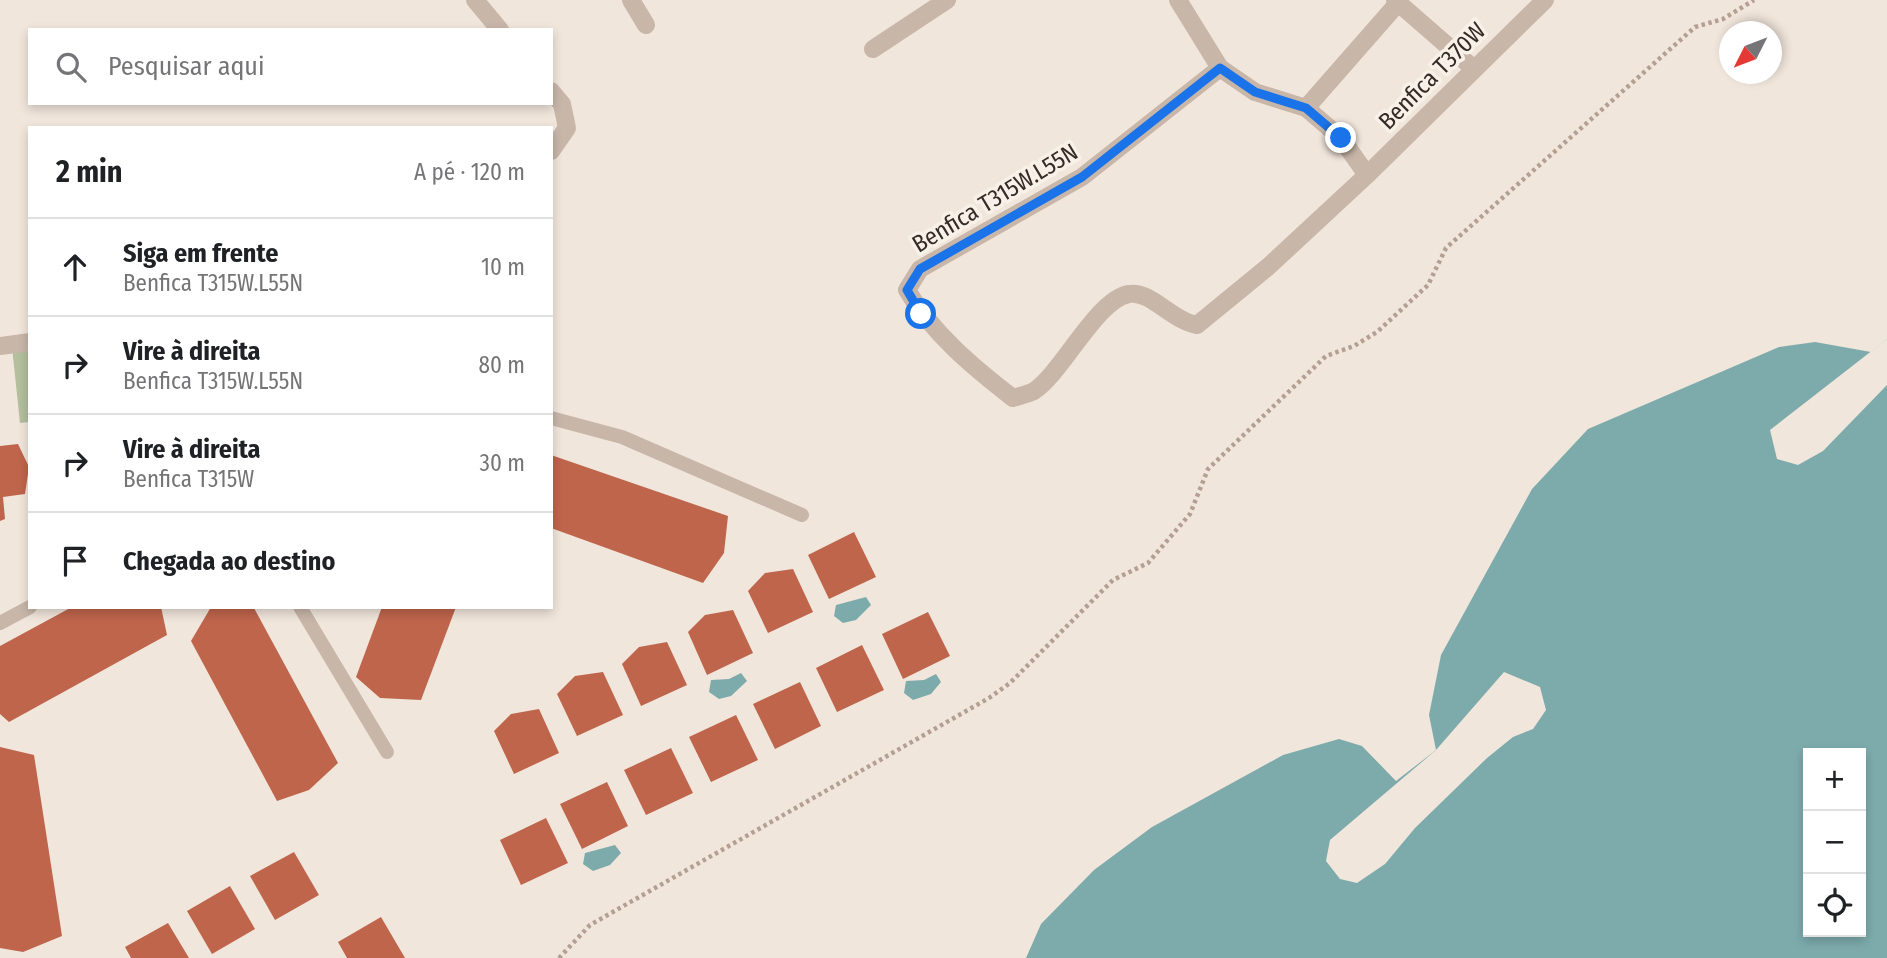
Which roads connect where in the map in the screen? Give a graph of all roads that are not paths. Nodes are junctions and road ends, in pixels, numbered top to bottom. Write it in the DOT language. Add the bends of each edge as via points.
graph roads {
  1 [pos="475,0"];
  2 [pos="631,0"];
  3 [pos="947,0"];
  4 [pos="1178,0"];
  5 [pos="1545,0"];
  6 [pos="1396,1"];
  7 [pos="646,25"];
  8 [pos="498,28"];
  9 [pos="873,49"];
  10 [pos="1220,68"];
  11 [pos="1473,68"];
  12 [pos="553,93"];
  13 [pos="1306,108"];
  14 [pos="553,150"];
  15 [pos="1367,175"];
  16 [pos="1196,325"];
  17 [pos="28,342"];
  18 [pos="0,346"];
  19 [pos="553,419"];
  20 [pos="802,515"];
  21 [pos="28,608"];
  22 [pos="301,609"];
  23 [pos="3,618"];
  24 [pos="387,752"];
  1 -- 8 [label="street"];
  2 -- 7 [label="street"];
  3 -- 9 [label="street"];
  4 -- 10 [label="street"];
  5 -- 11 [label="street, Benfica T370W"];
  6 -- 11 [label="street"];
  6 -- 13 [label="street"];
  10 -- 13 [label="street" via="1255,92"];
  10 -- 16 [label="street, Benfica T315W.L55N" via="1082,177 920,269 907,290 921,314 1013,398 1034,390 1111,304 1128,293 1145,295 1170,315"];
  11 -- 15 [label="street, Benfica T370W"];
  12 -- 14 [label="street" via="562,104 568,128"];
  13 -- 15 [label="street" via="1341,138"];
  15 -- 16 [label="street, Benfica T370W" via="1269,266"];
  17 -- 18 [label="street"];
  19 -- 20 [label="lane" via="622,437"];
  21 -- 23 [label="lane"];
  22 -- 24 [label="lane"];
}
